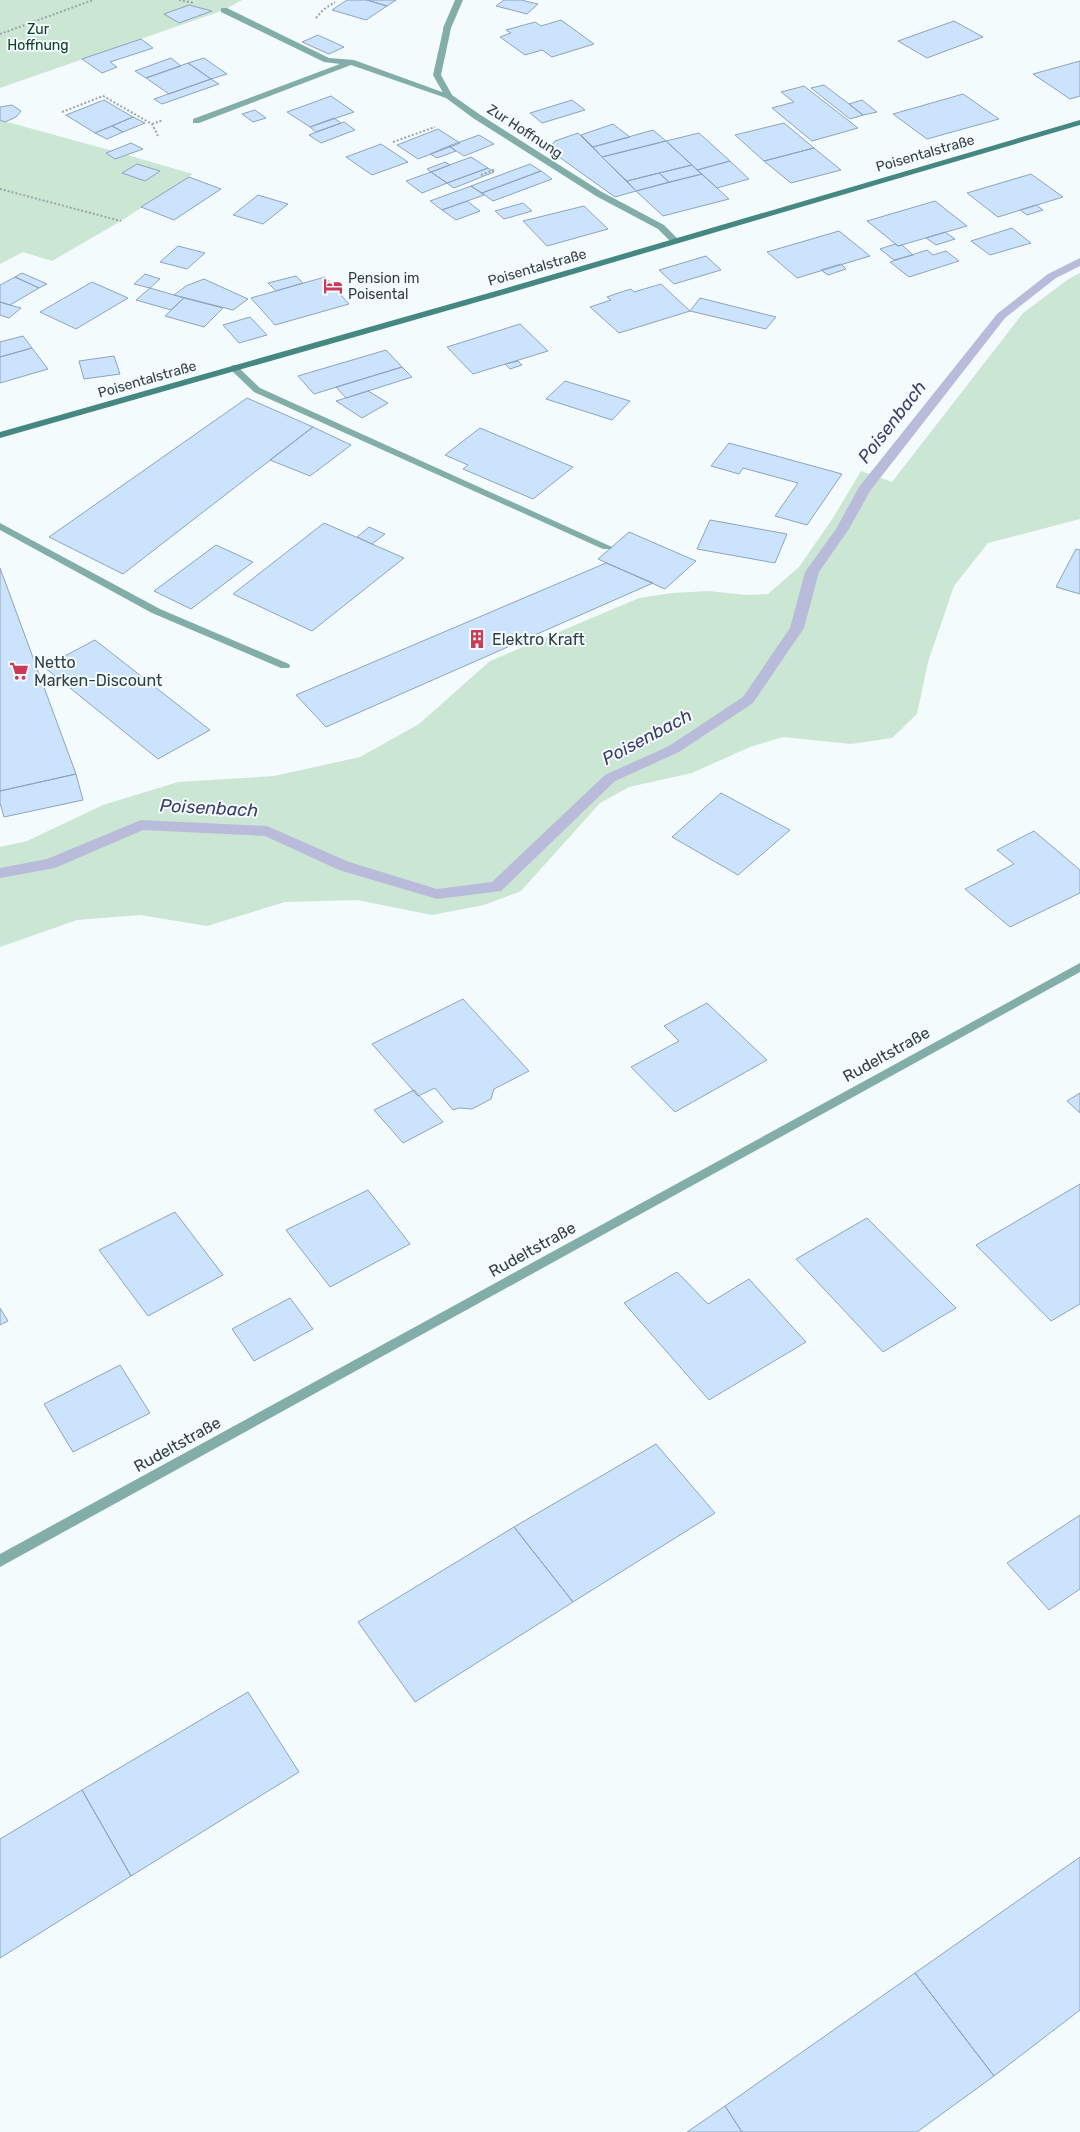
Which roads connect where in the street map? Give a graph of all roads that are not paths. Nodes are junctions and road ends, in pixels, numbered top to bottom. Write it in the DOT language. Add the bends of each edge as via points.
graph roads {
  1 [pos="459,0"];
  2 [pos="224,10"];
  3 [pos="351,62"];
  4 [pos="449,96"];
  5 [pos="196,121"];
  6 [pos="1080,122"];
  7 [pos="675,241"];
  8 [pos="234,368"];
  9 [pos="0,435"];
  10 [pos="0,526"];
  11 [pos="608,547"];
  12 [pos="284,666"];
  13 [pos="1080,967"];
  14 [pos="0,1561"];
  1 -- 4 [label="street, Zur Hoffnung" via="447,28 437,75"];
  2 -- 3 [label="street" via="327,60"];
  3 -- 4 [label="street"];
  3 -- 5 [label="street"];
  4 -- 7 [label="street, Zur Hoffnung" via="599,194 661,228"];
  6 -- 7 [label="main road, Poisentalstraße"];
  7 -- 8 [label="main road, Poisentalstraße"];
  8 -- 9 [label="main road, Poisentalstraße"];
  8 -- 11 [label="street" via="257,390"];
  10 -- 12 [label="street" via="156,610"];
  13 -- 14 [label="street, Rudeltstraße"];
}
